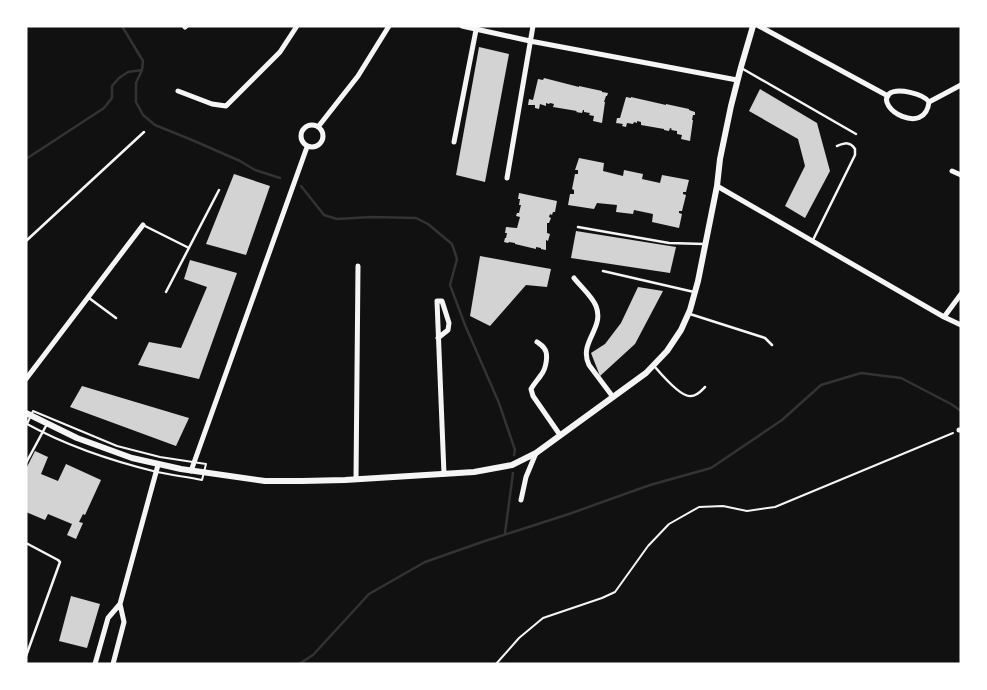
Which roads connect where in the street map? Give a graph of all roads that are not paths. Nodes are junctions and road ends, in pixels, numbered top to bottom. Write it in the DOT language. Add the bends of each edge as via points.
graph roads {
  1 [pos="296,26"];
  2 [pos="390,26"];
  3 [pos="462,26"];
  4 [pos="533,26"];
  5 [pos="753,26"];
  6 [pos="759,26"];
  7 [pos="476,28"];
  8 [pos="530,41"];
  9 [pos="741,67"];
  10 [pos="737,80"];
  11 [pos="961,85"];
  12 [pos="178,91"];
  13 [pos="888,96"];
  14 [pos="929,102"];
  15 [pos="318,127"];
  16 [pos="144,132"];
  17 [pos="856,134"];
  18 [pos="454,142"];
  19 [pos="837,146"];
  20 [pos="307,147"];
  21 [pos="952,171"];
  22 [pos="961,175"];
  23 [pos="507,178"];
  24 [pos="717,186"];
  25 [pos="218,190"];
  26 [pos="143,225"];
  27 [pos="578,227"];
  28 [pos="26,241"];
  29 [pos="812,241"];
  30 [pos="706,244"];
  31 [pos="189,248"];
  32 [pos="358,266"];
  33 [pos="603,271"];
  34 [pos="574,278"];
  35 [pos="166,292"];
  36 [pos="696,292"];
  37 [pos="961,294"];
  38 [pos="88,297"];
  39 [pos="688,314"];
  40 [pos="944,317"];
  41 [pos="116,318"];
  42 [pos="961,325"];
  43 [pos="438,338"];
  44 [pos="537,342"];
  45 [pos="772,346"];
  46 [pos="654,366"];
  47 [pos="26,379"];
  48 [pos="704,388"];
  49 [pos="613,397"];
  50 [pos="26,413"];
  51 [pos="47,424"];
  52 [pos="560,435"];
  53 [pos="536,453"];
  54 [pos="26,463"];
  55 [pos="158,464"];
  56 [pos="191,471"];
  57 [pos="444,474"];
  58 [pos="356,479"];
  59 [pos="521,500"];
  60 [pos="26,543"];
  61 [pos="120,604"];
  62 [pos="26,656"];
  63 [pos="96,664"];
  64 [pos="113,664"];
  1 -- 12 [label="street" via="280,52 226,106"];
  2 -- 15 [label="street" via="358,76"];
  3 -- 7 [label="street"];
  4 -- 8 [label="street"];
  5 -- 9 [label="street"];
  6 -- 13 [label="street"];
  7 -- 8 [label="street"];
  7 -- 18 [label="street"];
  8 -- 10 [label="street"];
  8 -- 23 [label="street"];
  9 -- 10 [label="street"];
  9 -- 17 [label="lane"];
  10 -- 24 [label="street"];
  11 -- 14 [label="street"];
  13 -- 14 [label="street" via="904,91 924,96"];
  13 -- 14 [label="street" via="889,106 904,118 922,115"];
  15 -- 20 [label="street" via="323,135 321,143"];
  15 -- 20 [label="street" via="313,125 302,130 301,138"];
  16 -- 28 [label="lane"];
  19 -- 29 [label="lane" via="850,143 855,154"];
  20 -- 56 [label="street"];
  21 -- 22 [label="street"];
  24 -- 29 [label="street"];
  24 -- 30 [label="street"];
  25 -- 31 [label="lane"];
  26 -- 31 [label="lane"];
  26 -- 38 [label="street"];
  27 -- 30 [label="lane" via="669,243"];
  29 -- 40 [label="street"];
  30 -- 36 [label="street"];
  31 -- 35 [label="lane"];
  32 -- 58 [label="street"];
  33 -- 36 [label="lane"];
  34 -- 49 [label="street" via="594,301 598,311 598,323 587,346 587,360"];
  36 -- 39 [label="street"];
  37 -- 40 [label="street"];
  38 -- 41 [label="lane"];
  38 -- 47 [label="street"];
  39 -- 45 [label="lane" via="765,338"];
  39 -- 46 [label="street" via="675,340"];
  40 -- 42 [label="street"];
  43 -- 43 [label="street" via="448,330 449,323 442,300 437,301"];
  43 -- 57 [label="street"];
  44 -- 52 [label="street" via="545,348 547,356 542,375 531,388"];
  46 -- 48 [label="lane" via="687,396"];
  46 -- 49 [label="street"];
  49 -- 52 [label="street"];
  50 -- 51 [label="street"];
  51 -- 54 [label="lane"];
  51 -- 55 [label="street" via="103,448"];
  52 -- 53 [label="street"];
  53 -- 57 [label="street" via="512,465"];
  53 -- 59 [label="street" via="526,476"];
  55 -- 56 [label="street"];
  55 -- 61 [label="street"];
  56 -- 58 [label="street" via="266,481"];
  57 -- 58 [label="street"];
  60 -- 62 [label="lane" via="60,562"];
  61 -- 63 [label="street" via="108,618"];
  61 -- 64 [label="street" via="124,622"];
}
